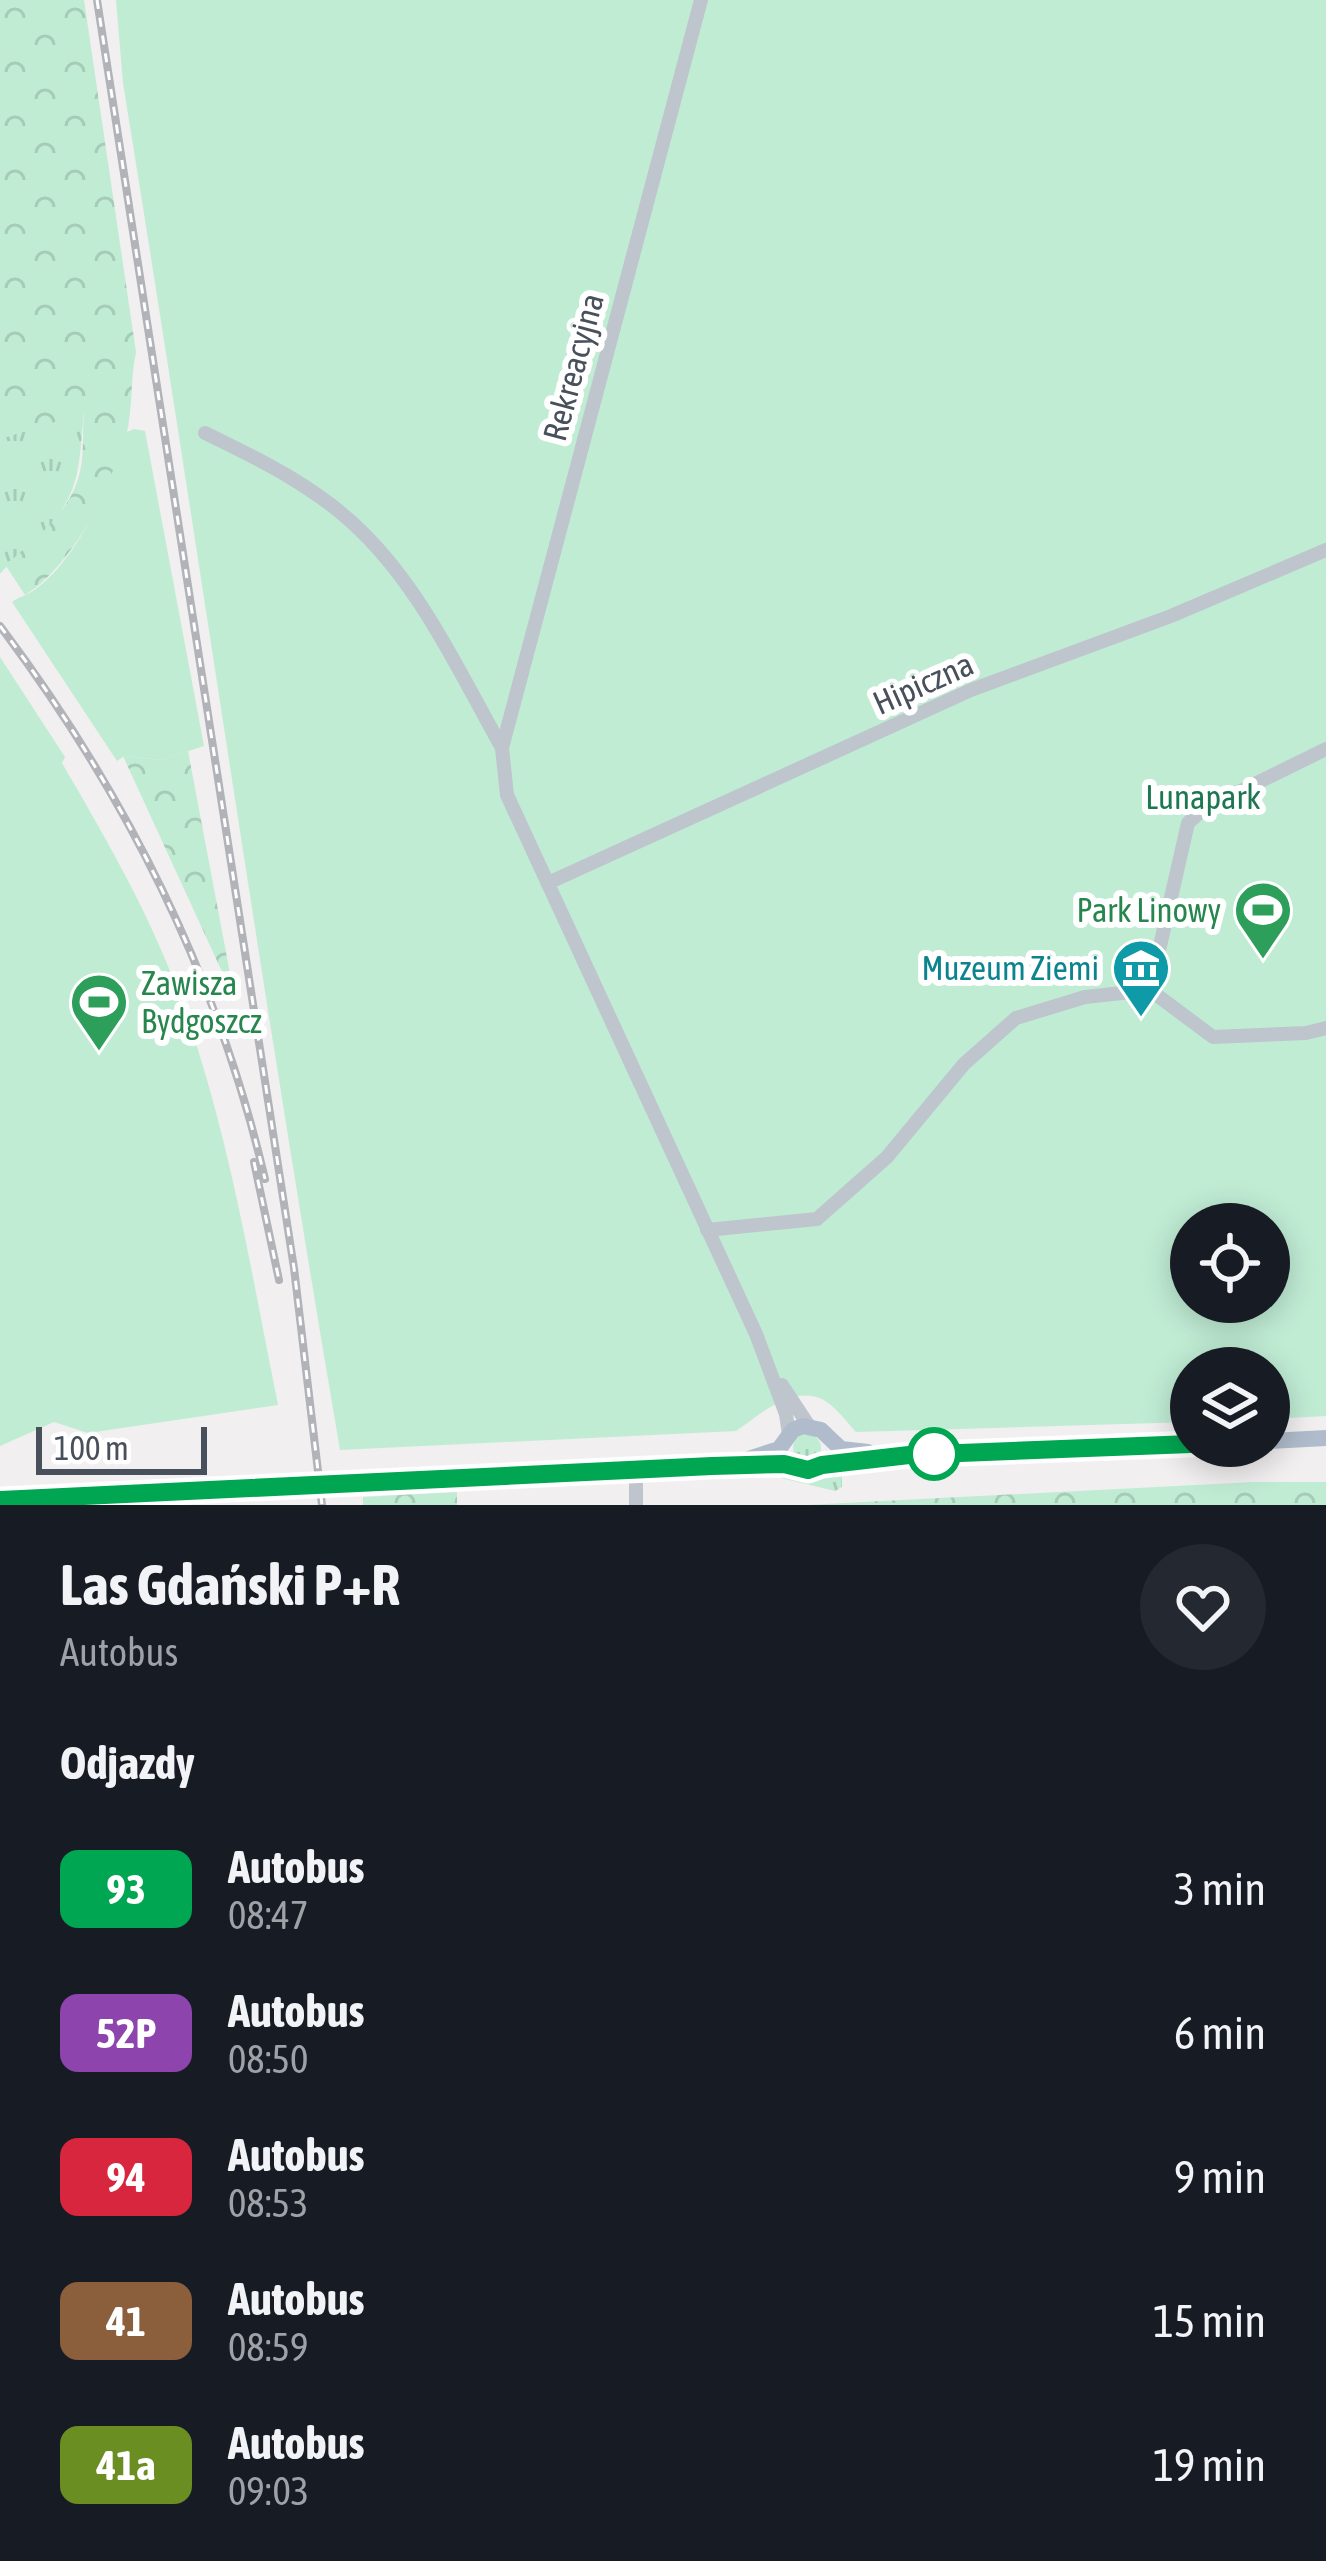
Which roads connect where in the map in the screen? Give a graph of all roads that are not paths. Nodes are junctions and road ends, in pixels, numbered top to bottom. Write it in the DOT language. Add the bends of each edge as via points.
graph roads {
  1 [pos="701,0"];
  2 [pos="205,433"];
  3 [pos="1326,550"];
  4 [pos="502,748"];
  5 [pos="1326,749"];
  6 [pos="548,883"];
  7 [pos="1150,990"];
  8 [pos="1326,1028"];
  9 [pos="707,1230"];
  10 [pos="771,1370"];
  11 [pos="809,1426"];
  12 [pos="1326,1438"];
  13 [pos="787,1439"];
  14 [pos="1290,1440"];
  15 [pos="828,1441"];
  16 [pos="1170,1445"];
  17 [pos="909,1455"];
  18 [pos="822,1465"];
  19 [pos="712,1466"];
  20 [pos="794,1466"];
  21 [pos="636,1469"];
  22 [pos="7,1501"];
  23 [pos="635,1505"];
  1 -- 4 [label="street, Rekreacyjna"];
  2 -- 4 [label="street, Rekreacyjna" via="293,479 360,529 441,640"];
  3 -- 6 [label="street, Hipiczna" via="971,690"];
  4 -- 6 [label="street, Rekreacyjna" via="507,795"];
  5 -- 7 [label="street" via="1189,823"];
  6 -- 9 [label="street, Rekreacyjna"];
  7 -- 8 [label="street" via="1214,1036"];
  7 -- 9 [label="street" via="1016,1018 817,1219"];
  9 -- 10 [label="street, Rekreacyjna"];
  10 -- 11 [label="street, Rekreacyjna"];
  10 -- 13 [label="street, Rekreacyjna"];
  11 -- 13 [label="main road"];
  11 -- 15 [label="main road"];
  12 -- 14 [label="main road"];
  13 -- 19 [label="main road" via="769,1454"];
  13 -- 20 [label="main road"];
  15 -- 17 [label="main road"];
  15 -- 18 [label="main road"];
  16 -- 17 [label="main road"];
  17 -- 18 [label="main road"];
  18 -- 20 [label="main road"];
  19 -- 20 [label="main road"];
  19 -- 21 [label="main road"];
  21 -- 22 [label="main road, bridge"];
  21 -- 23 [label="street"];
}
